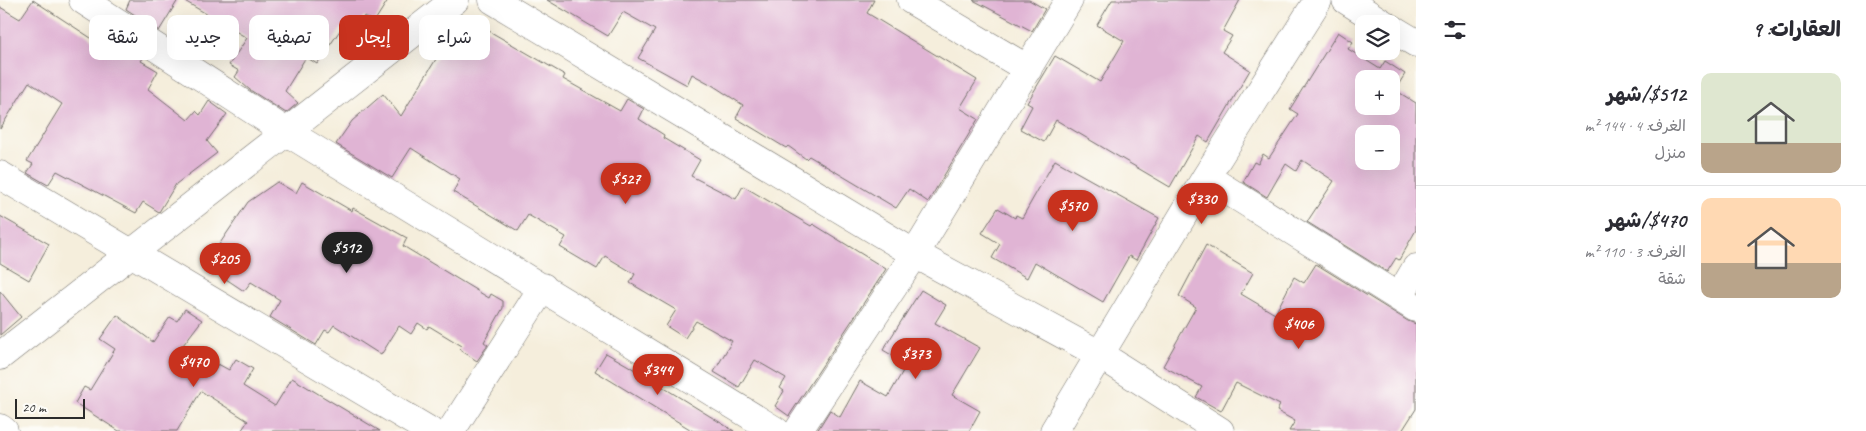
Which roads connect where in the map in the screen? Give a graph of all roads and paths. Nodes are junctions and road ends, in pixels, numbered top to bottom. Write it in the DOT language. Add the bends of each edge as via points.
graph roads {
  1 [pos="82,0"];
  2 [pos="455,0"];
  3 [pos="493,0"];
  4 [pos="911,0"];
  5 [pos="1069,0"];
  6 [pos="1318,0"];
  7 [pos="1346,0"];
  8 [pos="1370,15"];
  9 [pos="1400,33"];
  10 [pos="1416,43"];
  11 [pos="1028,69"];
  12 [pos="286,131"];
  13 [pos="0,175"];
  14 [pos="1206,177"];
  15 [pos="130,254"];
  16 [pos="915,254"];
  17 [pos="1416,268"];
  18 [pos="543,287"];
  19 [pos="1408,302"];
  20 [pos="1099,354"];
  21 [pos="0,356"];
  22 [pos="0,428"];
  23 [pos="4,431"];
  24 [pos="430,431"];
  25 [pos="452,431"];
  26 [pos="776,431"];
  27 [pos="798,431"];
  28 [pos="1054,431"];
  29 [pos="1220,431"];
  1 -- 12 [label="street"];
  2 -- 12 [label="street"];
  3 -- 16 [label="street"];
  4 -- 11 [label="street"];
  5 -- 11 [label="street"];
  6 -- 14 [label="street"];
  7 -- 8 [label="street"];
  9 -- 10 [label="street"];
  11 -- 16 [label="street"];
  12 -- 15 [label="street"];
  12 -- 18 [label="street"];
  13 -- 15 [label="street"];
  14 -- 19 [label="street"];
  14 -- 20 [label="street"];
  15 -- 21 [label="street"];
  15 -- 24 [label="street"];
  16 -- 20 [label="street"];
  16 -- 27 [label="street"];
  17 -- 19 [label="street"];
  18 -- 25 [label="street"];
  18 -- 26 [label="street"];
  20 -- 28 [label="street"];
  20 -- 29 [label="street"];
  22 -- 23 [label="street"];
}
